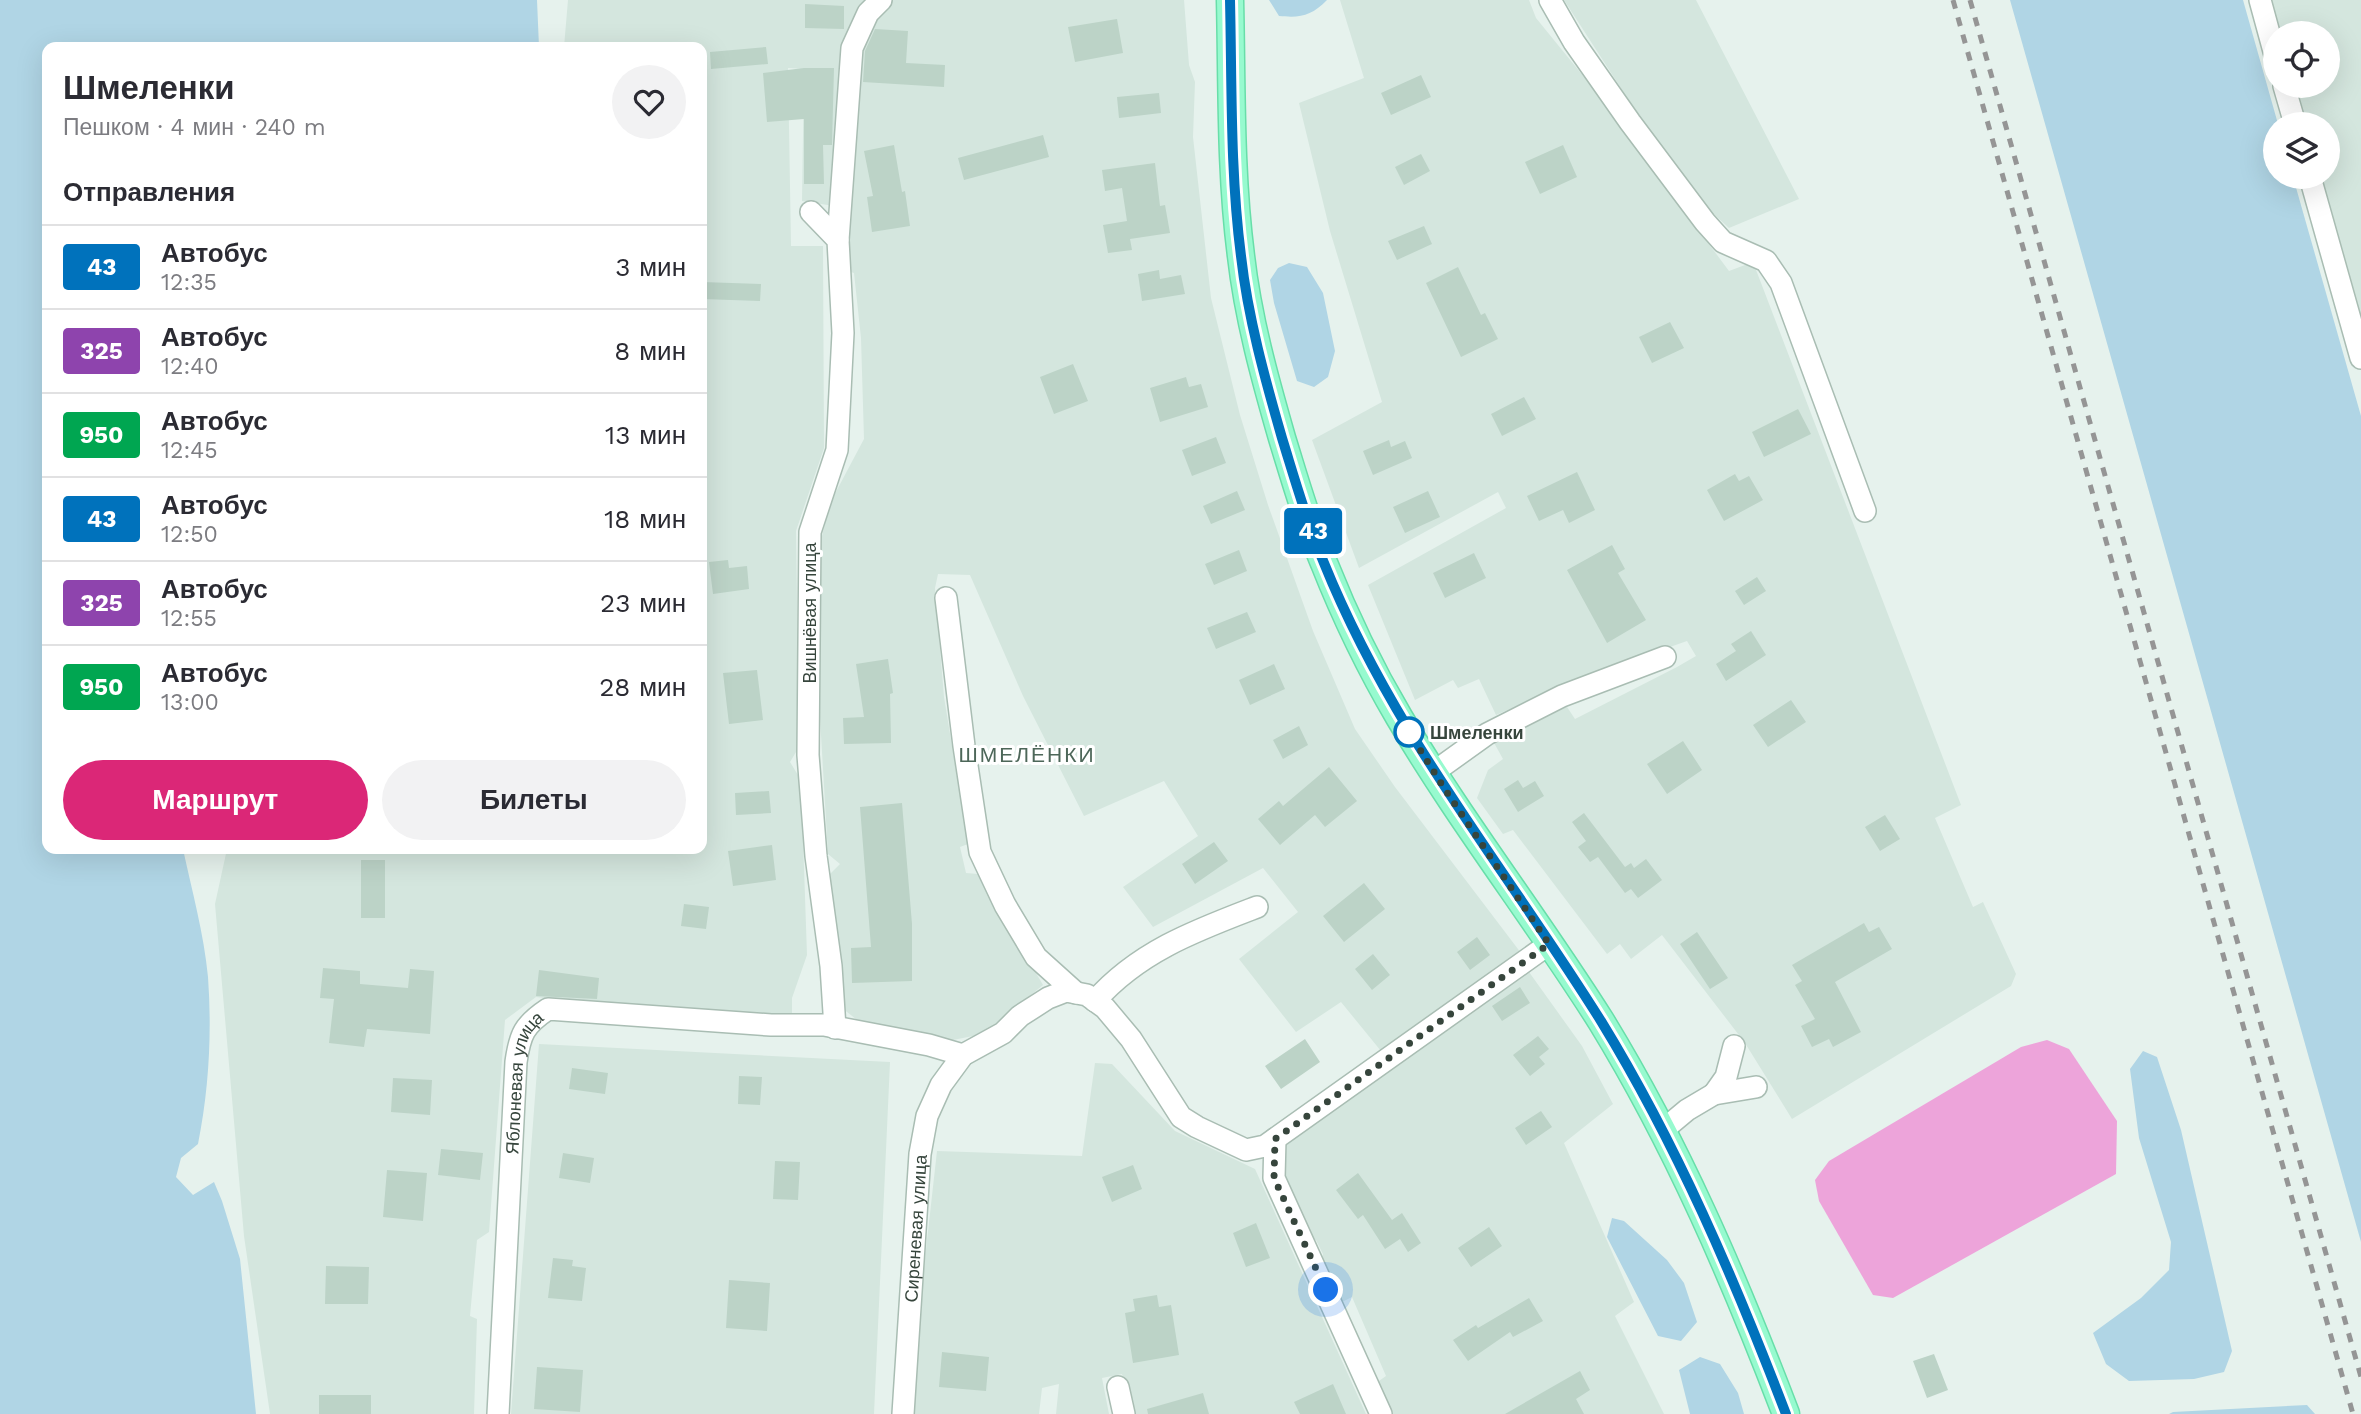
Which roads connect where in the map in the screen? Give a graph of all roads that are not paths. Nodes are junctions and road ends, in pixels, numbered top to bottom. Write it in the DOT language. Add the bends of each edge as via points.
graph roads {
  1 [pos="881,0"];
  2 [pos="1230,0"];
  3 [pos="1550,0"];
  4 [pos="2260,0"];
  5 [pos="2266,21"];
  6 [pos="2313,189"];
  7 [pos="811,212"];
  8 [pos="838,240"];
  9 [pos="2361,358"];
  10 [pos="1865,511"];
  11 [pos="946,598"];
  12 [pos="1665,657"];
  13 [pos="1434,772"];
  14 [pos="1257,906"];
  15 [pos="1549,944"];
  16 [pos="1086,997"];
  17 [pos="835,1028"];
  18 [pos="1734,1046"];
  19 [pos="963,1055"];
  20 [pos="1756,1087"];
  21 [pos="1714,1094"];
  22 [pos="1663,1130"];
  23 [pos="1275,1139"];
  24 [pos="1118,1387"];
  25 [pos="498,1414"];
  26 [pos="903,1414"];
  27 [pos="1124,1414"];
  28 [pos="1381,1414"];
  29 [pos="1787,1414"];
  1 -- 8 [label="street, Вишнёвая улица" via="868,13 852,48"];
  2 -- 13 [label="main road" via="1233,160 1241,257 1265,380 1323,562 1361,647"];
  3 -- 10 [label="street" via="1602,82 1689,202 1723,242 1766,261 1781,284"];
  4 -- 5 [label="street"];
  6 -- 9 [label="street"];
  7 -- 8 [label="street"];
  8 -- 17 [label="street, Вишнёвая улица" via="843,333 837,450 810,532 808,755"];
  11 -- 16 [label="street" via="980,852 1036,957"];
  12 -- 13 [label="street" via="1562,696 1488,734"];
  13 -- 15 [label="main road"];
  14 -- 16 [label="street" via="1146,955"];
  15 -- 22 [label="main road"];
  15 -- 23 [label="street"];
  16 -- 19 [label="street" via="1066,991 1048,998 1003,1033"];
  16 -- 23 [label="street" via="1105,1008 1131,1039 1181,1117 1246,1150"];
  17 -- 19 [label="street, Яблоневая улица"];
  17 -- 25 [label="street, Яблоневая улица" via="548,1009 531,1020 519,1038 516,1062"];
  18 -- 21 [label="street" via="1726,1077"];
  19 -- 26 [label="street, Сиреневая улица" via="941,1085 927,1116 920,1154"];
  20 -- 21 [label="street"];
  21 -- 22 [label="street"];
  22 -- 29 [label="main road" via="1745,1305"];
  23 -- 28 [label="street" via="1274,1178"];
  24 -- 27 [label="street"];
}
